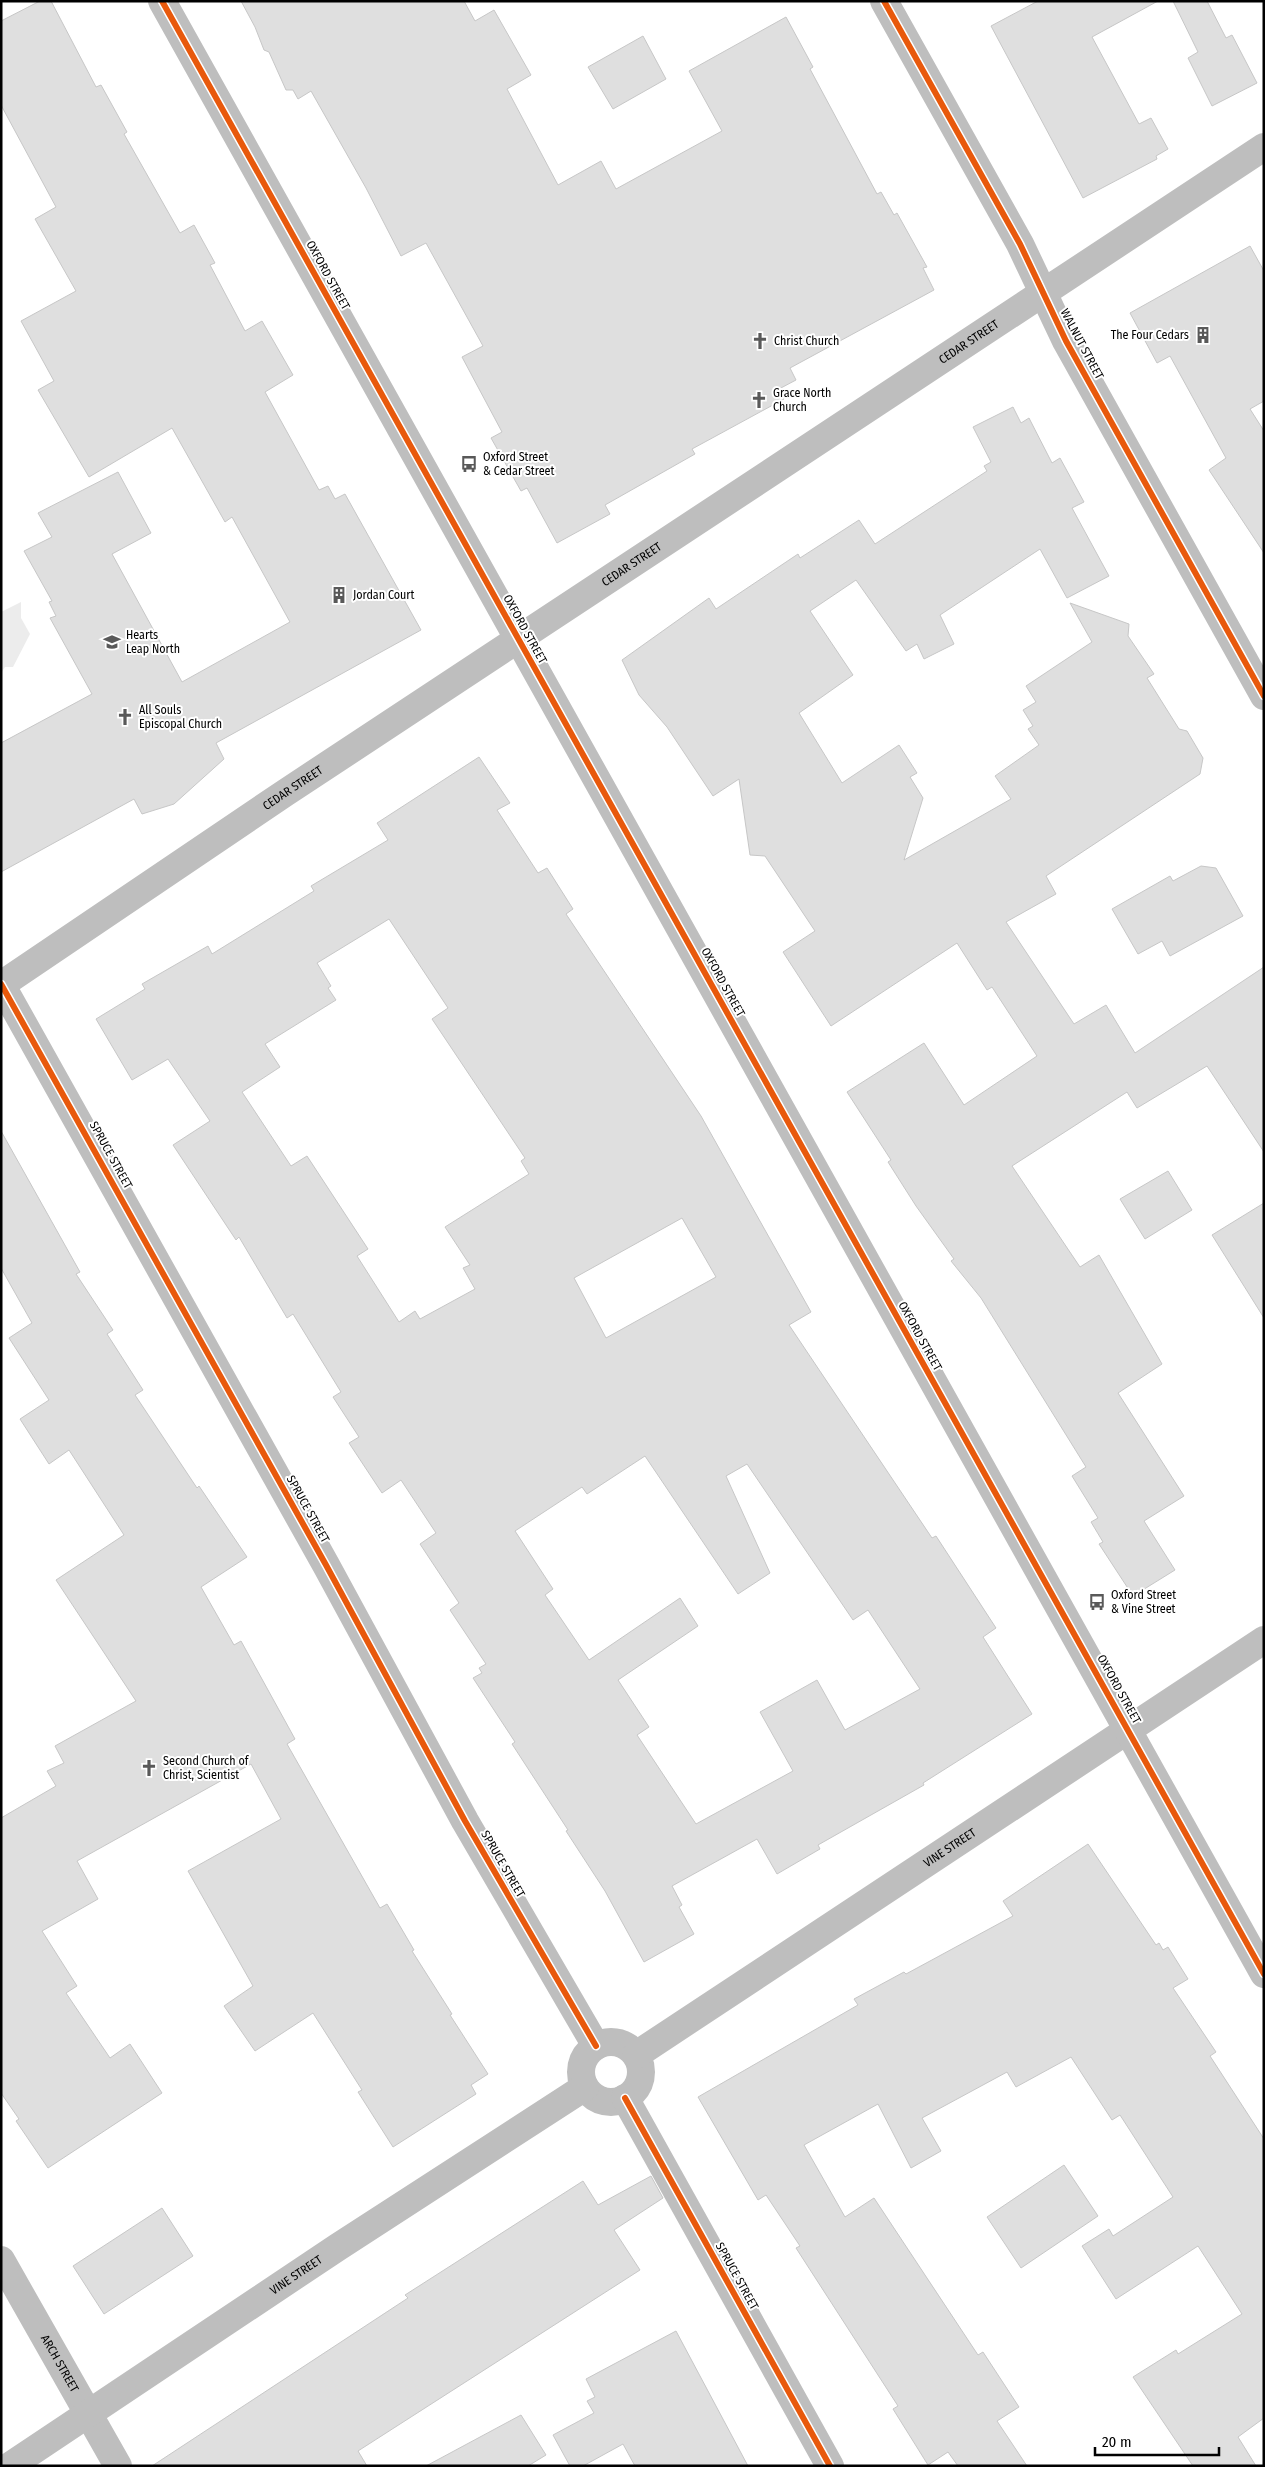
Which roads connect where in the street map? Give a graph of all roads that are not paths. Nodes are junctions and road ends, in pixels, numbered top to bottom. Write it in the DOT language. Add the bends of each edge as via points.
graph roads {
  1 [pos="162,1"];
  2 [pos="884,1"];
  3 [pos="1264,147"];
  4 [pos="1043,292"];
  5 [pos="519,641"];
  6 [pos="1264,696"];
  7 [pos="1,984"];
  8 [pos="1264,1640"];
  9 [pos="1129,1731"];
  10 [pos="1264,1974"];
  11 [pos="596,2046"];
  12 [pos="636,2055"];
  13 [pos="585,2087"];
  14 [pos="625,2098"];
  15 [pos="1,2260"];
  16 [pos="89,2414"];
  17 [pos="10,2466"];
  18 [pos="118,2466"];
  19 [pos="830,2466"];
  1 -- 5 [label="street, OXFORD STREET"];
  2 -- 4 [label="street, WALNUT STREET" via="1020,244"];
  3 -- 4 [label="street, CEDAR STREET"];
  4 -- 5 [label="street, CEDAR STREET"];
  4 -- 6 [label="street, WALNUT STREET" via="1066,342"];
  5 -- 7 [label="street, CEDAR STREET"];
  5 -- 9 [label="street, OXFORD STREET"];
  7 -- 11 [label="street, SPRUCE STREET" via="465,1821"];
  8 -- 9 [label="street, VINE STREET"];
  9 -- 10 [label="street, OXFORD STREET"];
  9 -- 12 [label="street, VINE STREET"];
  11 -- 12 [label="street" via="613,2042 630,2048"];
  11 -- 13 [label="street" via="583,2060 581,2069"];
  12 -- 14 [label="street" via="641,2074 633,2092"];
  13 -- 14 [label="street" via="607,2102"];
  13 -- 16 [label="street, VINE STREET"];
  14 -- 19 [label="street, SPRUCE STREET"];
  15 -- 16 [label="street, ARCH STREET"];
  16 -- 17 [label="street, VINE STREET"];
  16 -- 18 [label="street, ARCH STREET"];
}
